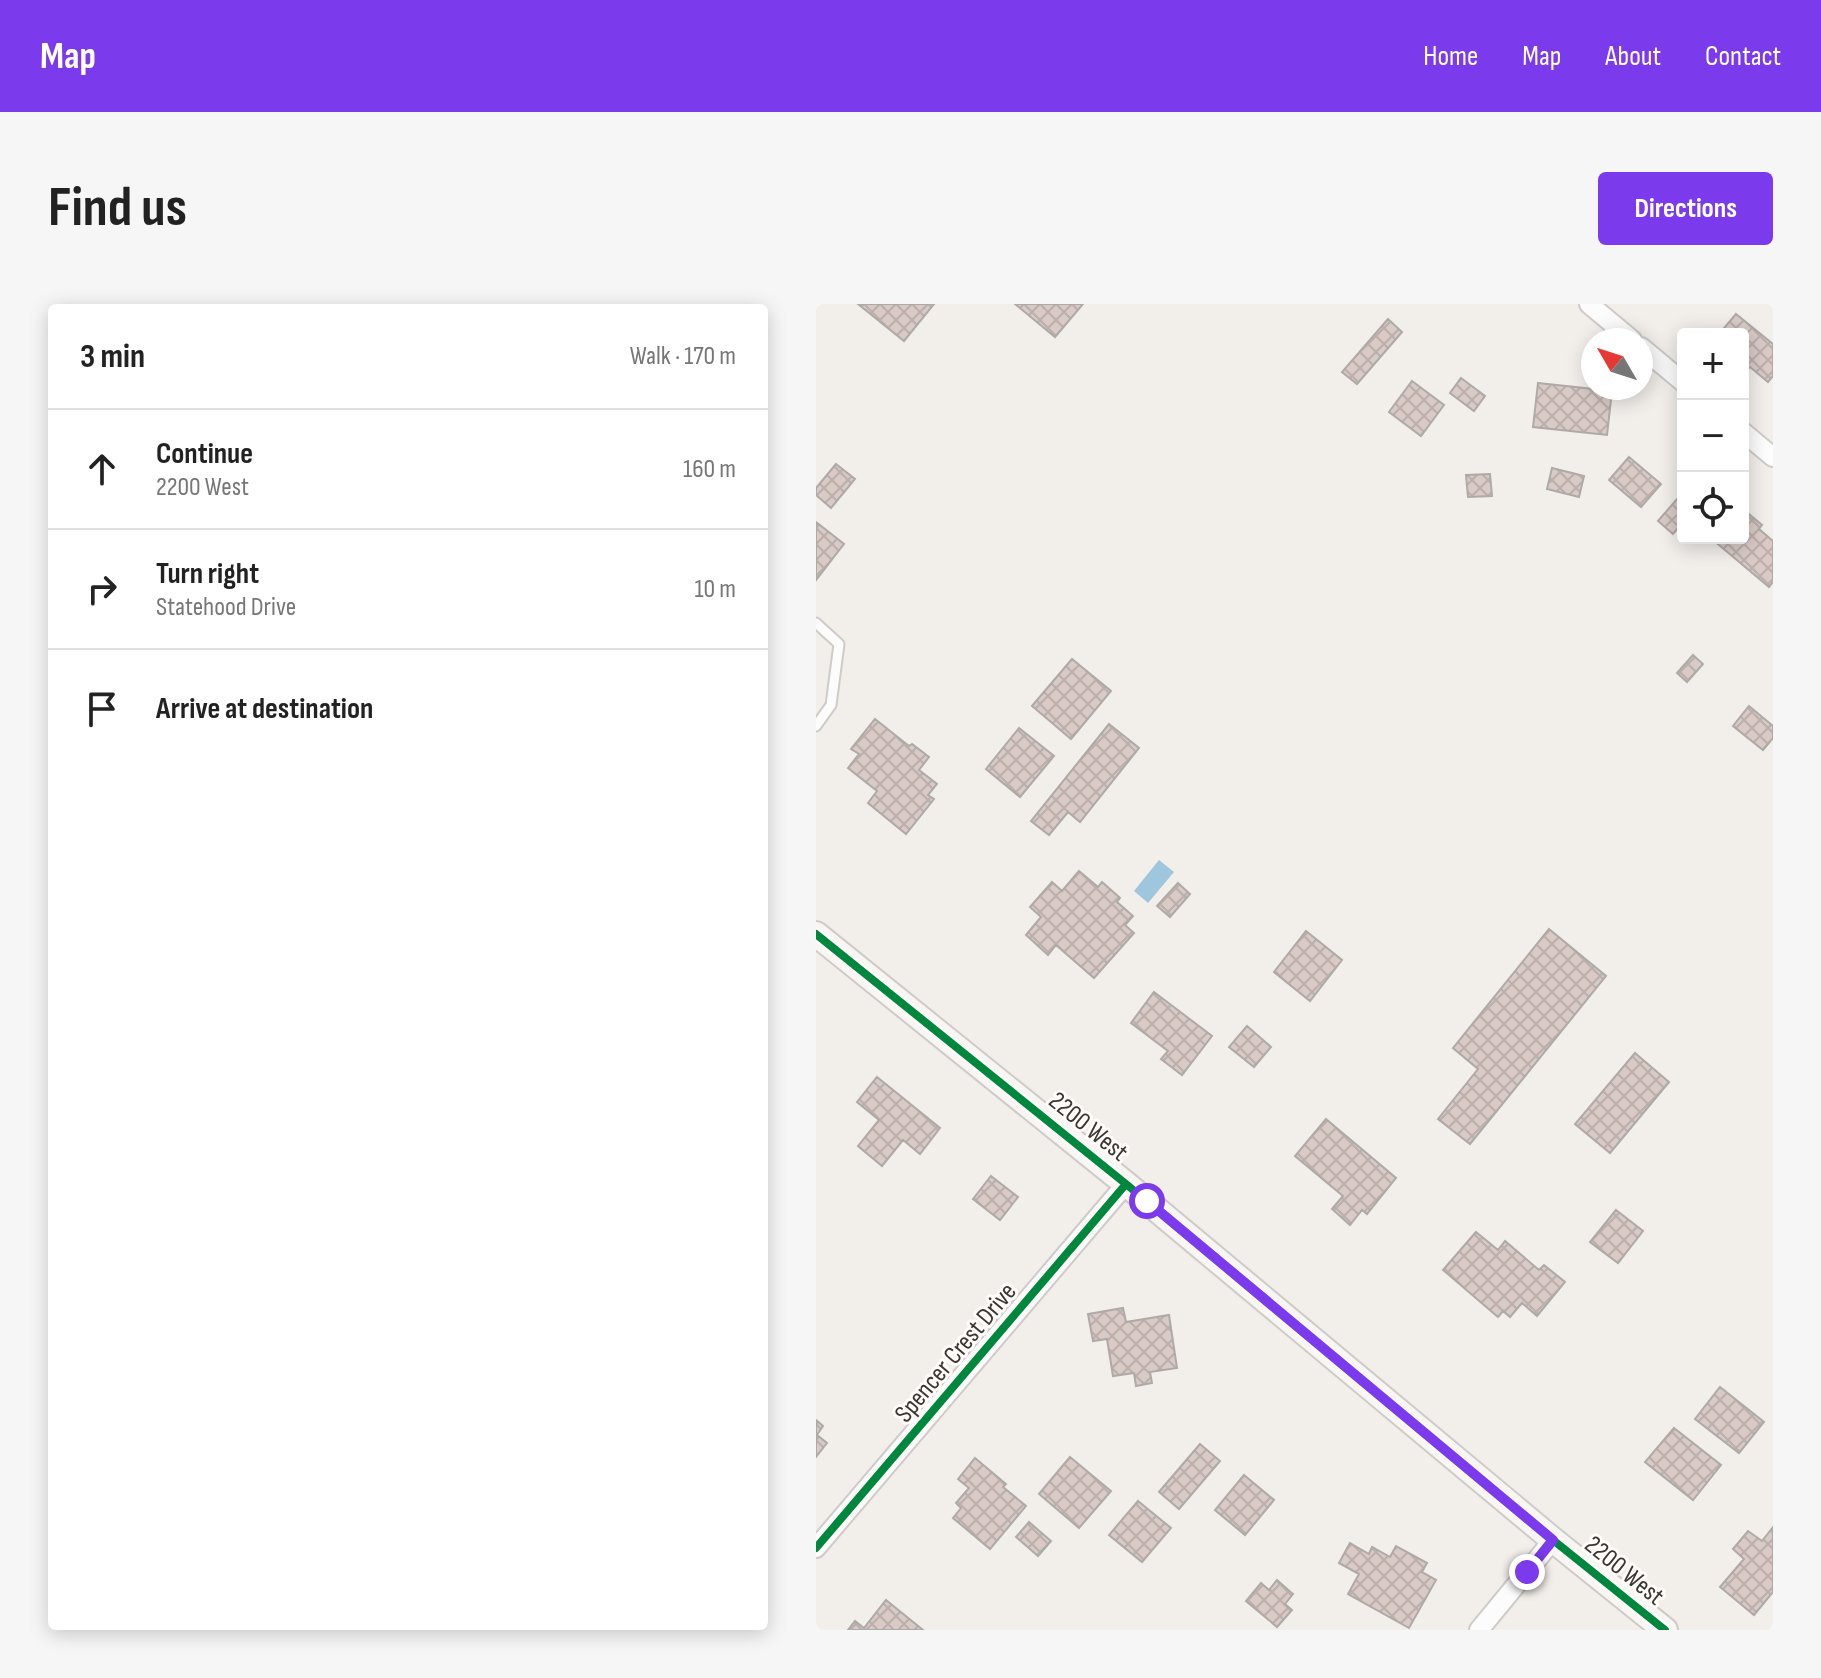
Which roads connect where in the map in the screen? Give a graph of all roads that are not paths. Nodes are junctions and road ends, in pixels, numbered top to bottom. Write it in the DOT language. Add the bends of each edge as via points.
graph roads {
  1 [pos="1589,304"];
  2 [pos="1618,328"];
  3 [pos="1653,357"];
  4 [pos="1677,377"];
  5 [pos="1749,437"];
  6 [pos="1773,457"];
  7 [pos="816,623"];
  8 [pos="816,726"];
  9 [pos="816,934"];
  10 [pos="1126,1184"];
  11 [pos="1553,1540"];
  12 [pos="816,1548"];
  13 [pos="1479,1630"];
  14 [pos="1665,1630"];
  1 -- 2 [label="street"];
  3 -- 4 [label="street"];
  5 -- 6 [label="street"];
  7 -- 8 [label="lane" via="839,644 831,705"];
  9 -- 10 [label="street, 2200 West"];
  10 -- 11 [label="street, 2200 West"];
  10 -- 12 [label="street, Spencer Crest Drive"];
  11 -- 13 [label="street"];
  11 -- 14 [label="street, 2200 West"];
}
